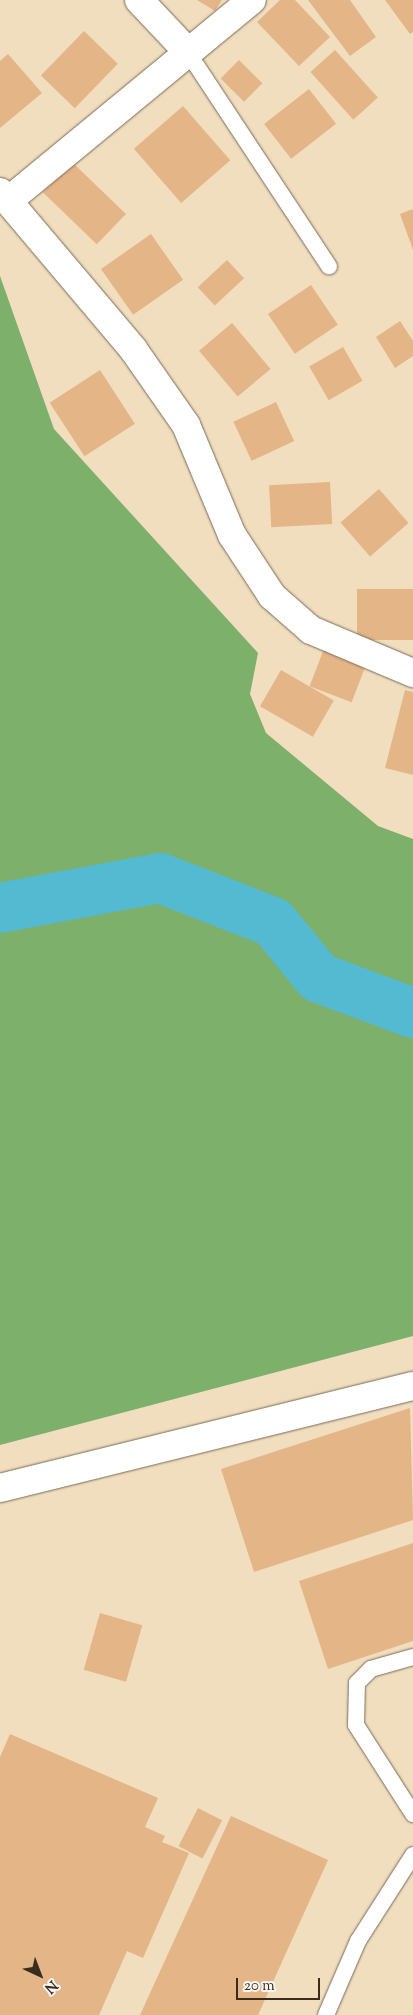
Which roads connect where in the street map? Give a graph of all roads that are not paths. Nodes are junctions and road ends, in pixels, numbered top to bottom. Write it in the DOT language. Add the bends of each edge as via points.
graph roads {
  1 [pos="139,0"];
  2 [pos="252,0"];
  3 [pos="187,51"];
  4 [pos="4,196"];
  5 [pos="329,266"];
  6 [pos="413,673"];
  7 [pos="413,1386"];
  8 [pos="0,1488"];
  9 [pos="413,1657"];
  10 [pos="413,1814"];
  11 [pos="413,1855"];
  12 [pos="326,2015"];
  1 -- 3 [label="street"];
  2 -- 3 [label="street"];
  3 -- 4 [label="street"];
  3 -- 5 [label="lane"];
  4 -- 6 [label="street" via="134,349 186,425 232,535 272,596 311,630"];
  7 -- 8 [label="street"];
  9 -- 10 [label="lane" via="372,1668 357,1682 356,1725"];
  11 -- 12 [label="lane" via="358,1941"];
}
